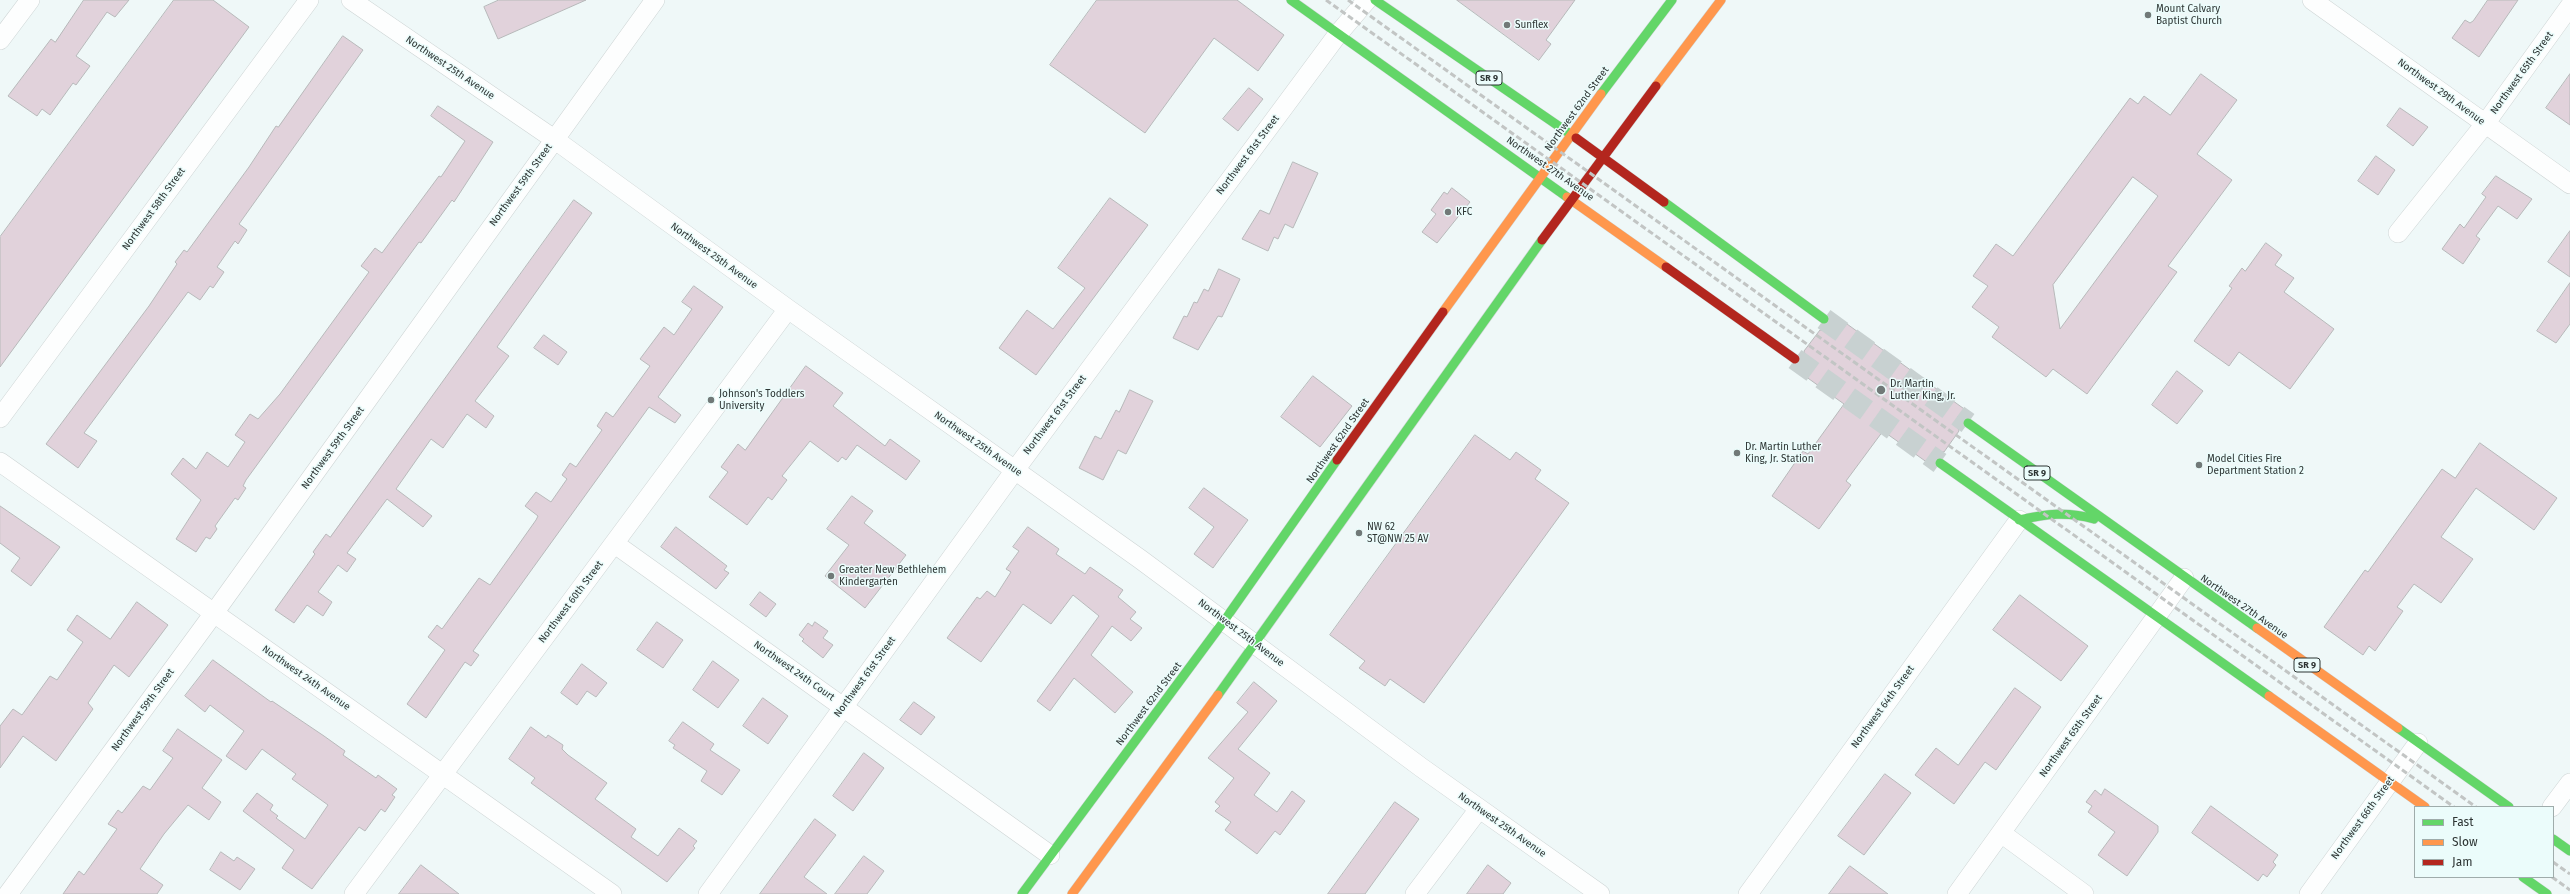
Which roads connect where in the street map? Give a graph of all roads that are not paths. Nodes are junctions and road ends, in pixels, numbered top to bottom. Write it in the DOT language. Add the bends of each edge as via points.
graph roads {
  1 [pos="30,0"];
  2 [pos="309,0"];
  3 [pos="351,0"];
  4 [pos="655,0"];
  5 [pos="1291,0"];
  6 [pos="1367,0"];
  7 [pos="1375,0"];
  8 [pos="1672,0"];
  9 [pos="1721,0"];
  10 [pos="2312,0"];
  11 [pos="2570,6"];
  12 [pos="1338,34"];
  13 [pos="0,40"];
  14 [pos="2485,124"];
  15 [pos="1571,134"];
  16 [pos="554,139"];
  17 [pos="1602,158"];
  18 [pos="1541,176"];
  19 [pos="2570,184"];
  20 [pos="1572,198"];
  21 [pos="2398,233"];
  22 [pos="788,309"];
  23 [pos="1824,319"];
  24 [pos="1795,358"];
  25 [pos="0,418"];
  26 [pos="1968,423"];
  27 [pos="0,462"];
  28 [pos="1940,463"];
  29 [pos="1014,470"];
  30 [pos="2019,520"];
  31 [pos="2106,523"];
  32 [pos="615,544"];
  33 [pos="2184,578"];
  34 [pos="214,614"];
  35 [pos="2158,616"];
  36 [pos="1224,621"];
  37 [pos="1255,644"];
  38 [pos="844,707"];
  39 [pos="2418,743"];
  40 [pos="441,775"];
  41 [pos="2390,782"];
  42 [pos="2570,783"];
  43 [pos="2424,806"];
  44 [pos="2508,806"];
  45 [pos="2553,806"];
  46 [pos="1479,809"];
  47 [pos="2001,833"];
  48 [pos="2554,840"];
  49 [pos="2570,851"];
  50 [pos="1050,855"];
  51 [pos="2524,878"];
  52 [pos="8,894"];
  53 [pos="354,894"];
  54 [pos="612,894"];
  55 [pos="708,894"];
  56 [pos="1022,894"];
  57 [pos="1072,894"];
  58 [pos="1415,894"];
  59 [pos="1600,894"];
  60 [pos="1748,894"];
  61 [pos="1957,894"];
  62 [pos="2084,894"];
  63 [pos="2309,894"];
  64 [pos="2547,894"];
  1 -- 13 [label="street"];
  2 -- 25 [label="street, Northwest 58th Street"];
  3 -- 16 [label="street, Northwest 25th Avenue"];
  4 -- 16 [label="street, Northwest 59th Street"];
  5 -- 12 [label="main road, Northwest 27th Avenue"];
  6 -- 12 [label="street, Northwest 61st Street"];
  7 -- 15 [label="main road, SR 9"];
  8 -- 15 [label="main road, Northwest 62nd Street"];
  9 -- 17 [label="main road"];
  10 -- 14 [label="street, Northwest 29th Avenue"];
  11 -- 14 [label="street, Northwest 65th Street"];
  12 -- 18 [label="main road, Northwest 27th Avenue"];
  12 -- 29 [label="street, Northwest 61st Street"];
  14 -- 19 [label="street, Northwest 29th Avenue"];
  14 -- 21 [label="street, Northwest 65th Street"];
  15 -- 17 [label="main road, SR 9"];
  15 -- 18 [label="main road, Northwest 62nd Street"];
  16 -- 22 [label="street, Northwest 25th Avenue"];
  16 -- 34 [label="street, Northwest 59th Street"];
  17 -- 20 [label="main road"];
  17 -- 23 [label="main road, SR 9"];
  18 -- 20 [label="main road, Northwest 27th Avenue"];
  18 -- 36 [label="main road, Northwest 62nd Street"];
  20 -- 24 [label="main road, Northwest 27th Avenue"];
  20 -- 37 [label="main road"];
  22 -- 29 [label="street, Northwest 25th Avenue"];
  22 -- 32 [label="street, Northwest 60th Street"];
  26 -- 31 [label="main road, Northwest 27th Avenue / SR 9"];
  27 -- 34 [label="street, Northwest 24th Avenue"];
  28 -- 30 [label="main road"];
  29 -- 36 [label="street, Northwest 25th Avenue"];
  29 -- 38 [label="street, Northwest 61st Street"];
  30 -- 31 [label="main road" via="2048,513 2072,512"];
  30 -- 35 [label="main road"];
  30 -- 60 [label="street, Northwest 64th Street"];
  31 -- 33 [label="main road, Northwest 27th Avenue / SR 9"];
  32 -- 38 [label="street, Northwest 24th Court"];
  32 -- 40 [label="street, Northwest 60th Street"];
  33 -- 35 [label="street, Northwest 65th Street"];
  33 -- 39 [label="main road, Northwest 27th Avenue / SR 9"];
  34 -- 40 [label="street, Northwest 24th Avenue"];
  34 -- 52 [label="street, Northwest 59th Street"];
  35 -- 41 [label="main road"];
  35 -- 47 [label="street, Northwest 65th Street"];
  36 -- 37 [label="street, Northwest 25th Avenue"];
  36 -- 50 [label="main road, Northwest 62nd Street"];
  37 -- 46 [label="street, Northwest 25th Avenue"];
  37 -- 57 [label="main road"];
  38 -- 50 [label="street, Northwest 24th Court"];
  38 -- 55 [label="street, Northwest 61st Street"];
  39 -- 41 [label="street, Northwest 66th Street"];
  39 -- 44 [label="main road, Northwest 27th Avenue / SR 9"];
  40 -- 53 [label="street, Northwest 60th Street"];
  40 -- 54 [label="street, Northwest 24th Avenue"];
  41 -- 43 [label="main road"];
  41 -- 63 [label="street, Northwest 66th Street"];
  42 -- 45 [label="street"];
  46 -- 58 [label="street"];
  46 -- 59 [label="street, Northwest 25th Avenue"];
  47 -- 61 [label="street, Northwest 65th Street"];
  47 -- 62 [label="street"];
  48 -- 49 [label="main road"];
  50 -- 56 [label="main road, Northwest 62nd Street"];
  51 -- 64 [label="main road"];
}
